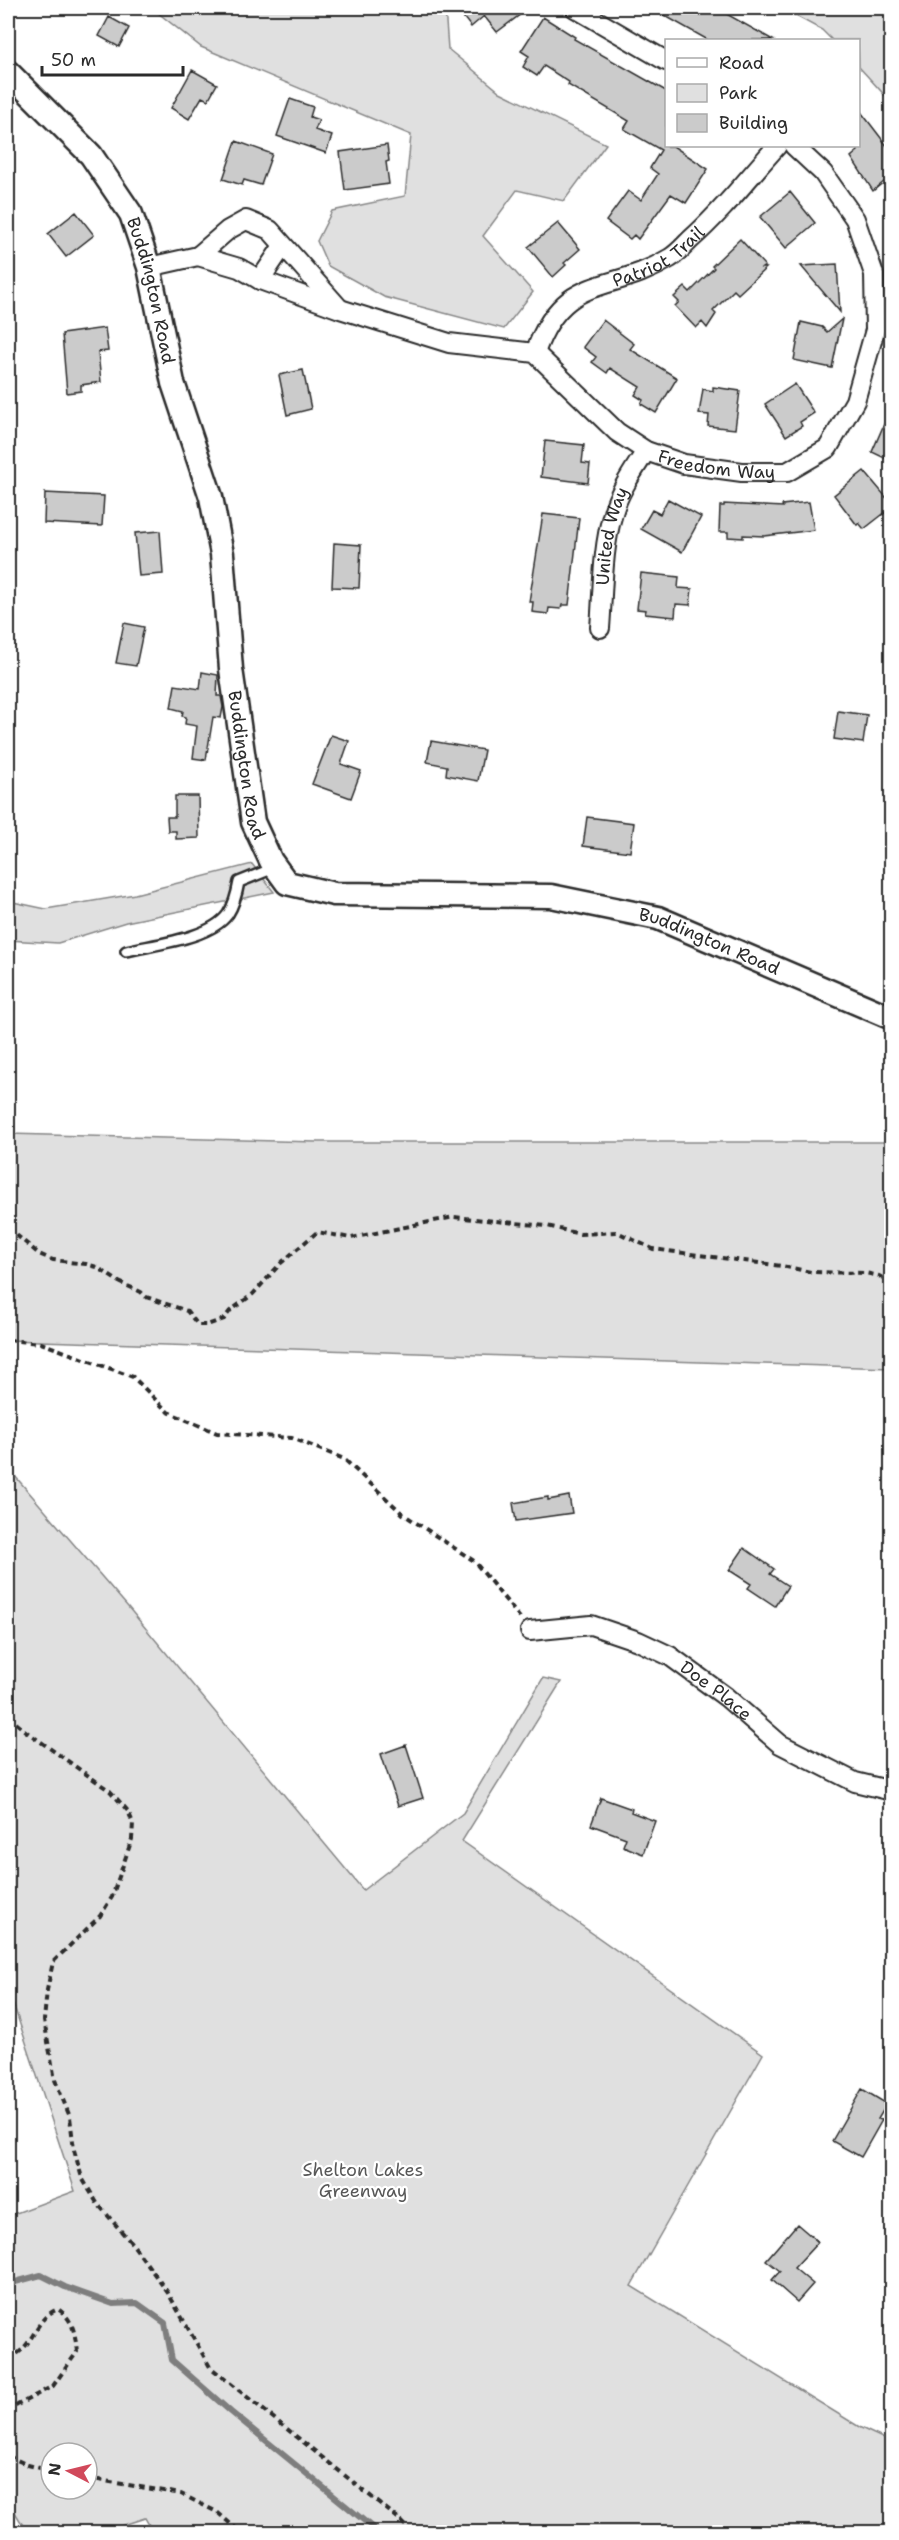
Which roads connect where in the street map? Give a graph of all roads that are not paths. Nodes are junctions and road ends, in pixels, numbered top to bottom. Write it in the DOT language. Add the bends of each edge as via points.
graph roads {
  1 [pos="575,8"];
  2 [pos="665,61"];
  3 [pos="8,72"];
  4 [pos="776,147"];
  5 [pos="795,147"];
  6 [pos="284,246"];
  7 [pos="198,256"];
  8 [pos="149,267"];
  9 [pos="260,280"];
  10 [pos="340,309"];
  11 [pos="535,353"];
  12 [pos="646,451"];
  13 [pos="600,628"];
  14 [pos="276,868"];
  15 [pos="126,951"];
  16 [pos="891,1018"];
  17 [pos="530,1630"];
  18 [pos="891,1791"];
  1 -- 2 [label="street"];
  3 -- 8 [label="street, Buddington Road" via="91,156 130,214"];
  4 -- 11 [label="street, Patriot Trail" via="704,228 671,258 596,285 563,303 543,330"];
  5 -- 12 [label="street, Freedom Way" via="823,173 855,219 874,274 875,330 855,401 828,448 787,472 742,472 684,464"];
  6 -- 7 [label="street" via="270,230 246,220"];
  6 -- 9 [label="street"];
  6 -- 10 [label="street"];
  7 -- 8 [label="street"];
  7 -- 9 [label="street" via="239,268"];
  8 -- 14 [label="street, Buddington Road" via="173,383 211,498 222,554 231,669 253,822"];
  9 -- 10 [label="street"];
  10 -- 11 [label="street" via="449,343"];
  11 -- 12 [label="street, Freedom Way" via="617,432"];
  12 -- 13 [label="street, United Way" via="613,512"];
  14 -- 15 [label="lane" via="238,882 228,914 213,927"];
  14 -- 16 [label="street, Buddington Road" via="287,883 334,894 551,896 658,918"];
  17 -- 18 [label="street, Doe Place" via="591,1624 648,1646 670,1656 726,1697 780,1744 855,1782"];
}
